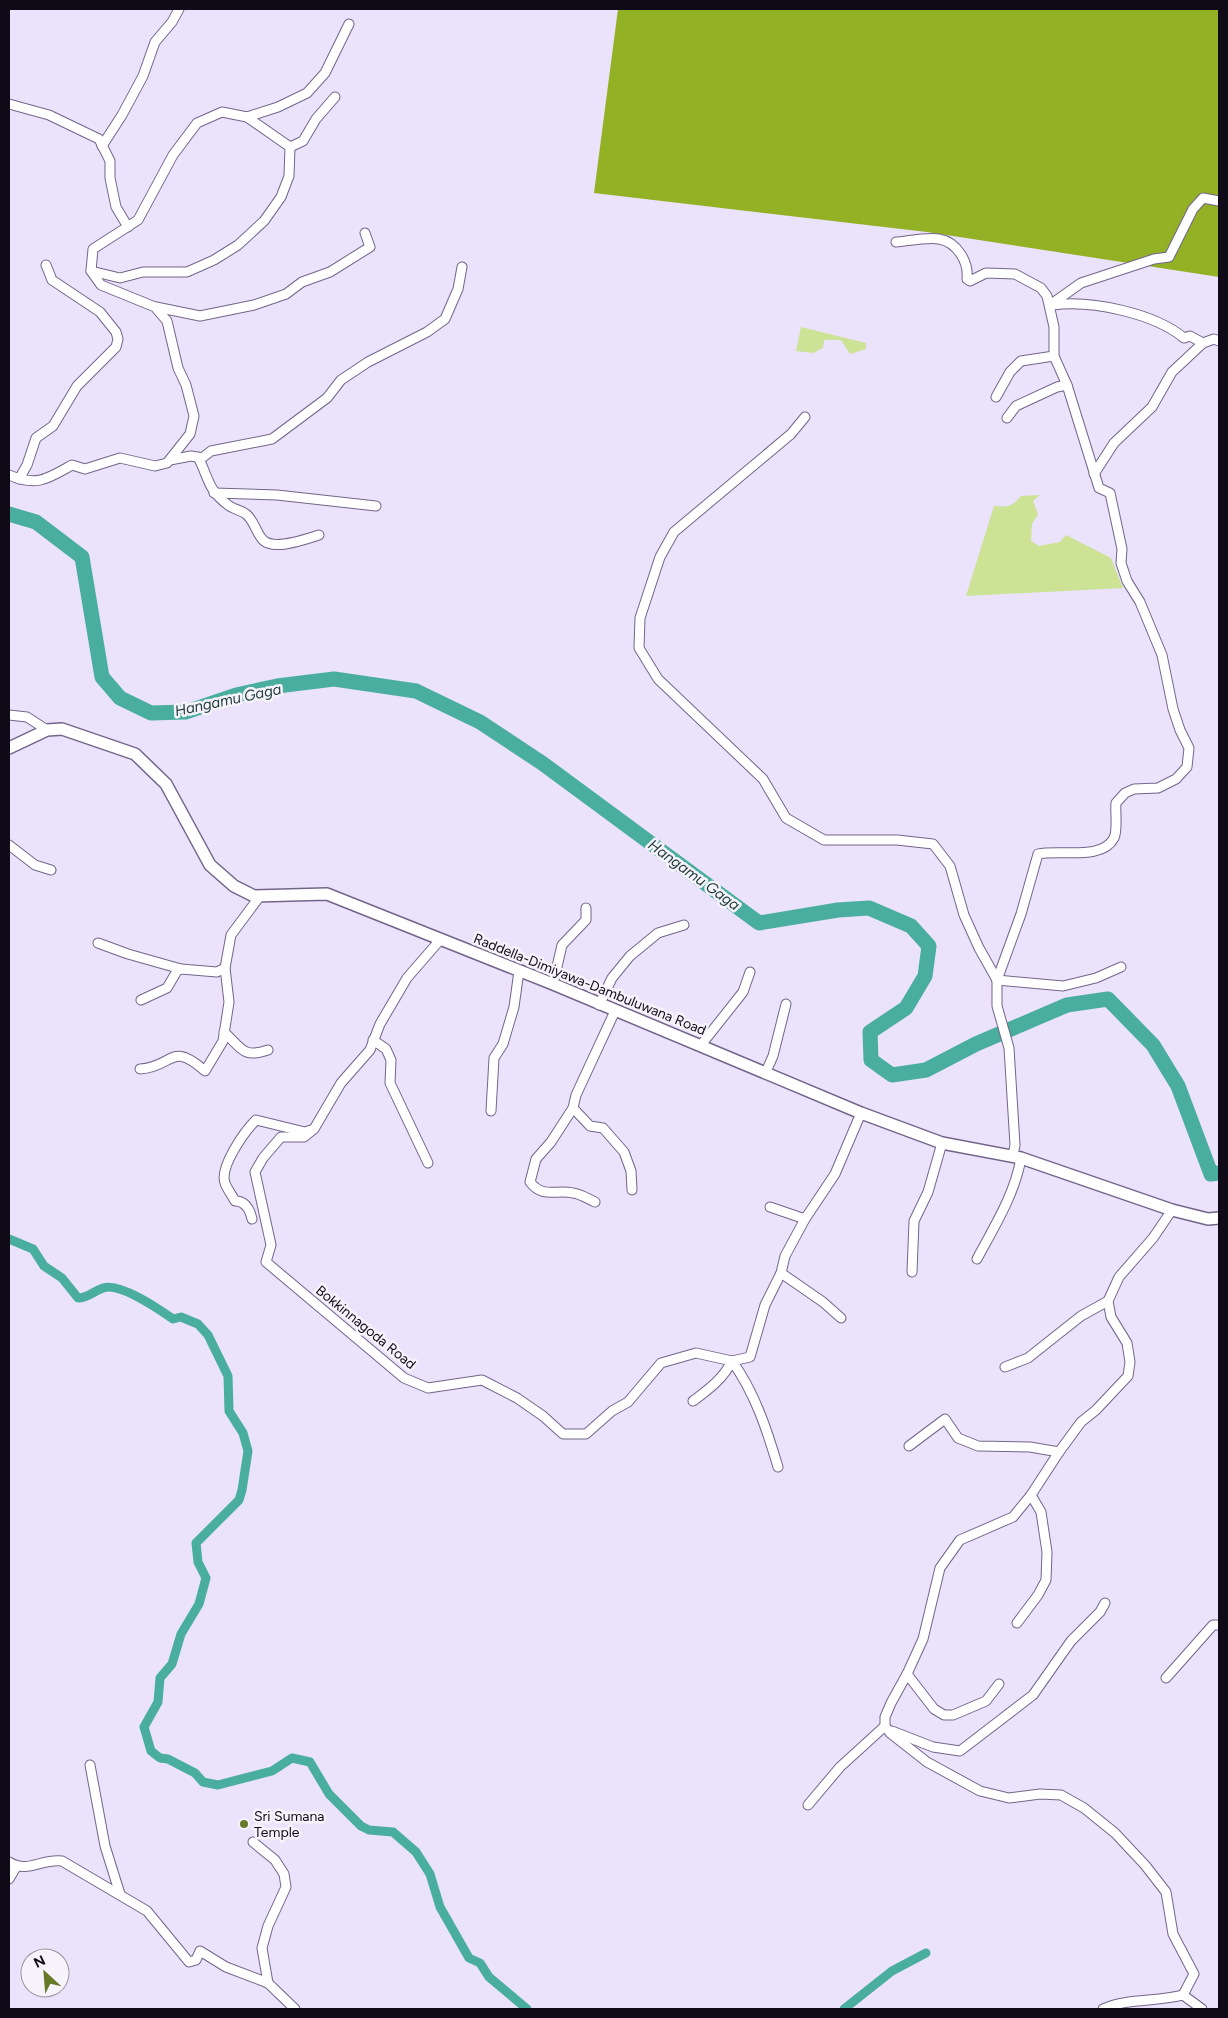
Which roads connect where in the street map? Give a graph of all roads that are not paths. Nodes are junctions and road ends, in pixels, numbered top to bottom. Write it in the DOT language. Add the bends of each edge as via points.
graph roads {
  1 [pos="178,9"];
  2 [pos="350,24"];
  3 [pos="335,97"];
  4 [pos="9,104"];
  5 [pos="247,117"];
  6 [pos="102,146"];
  7 [pos="290,147"];
  8 [pos="1219,200"];
  9 [pos="128,227"];
  10 [pos="365,233"];
  11 [pos="896,242"];
  12 [pos="46,265"];
  13 [pos="462,267"];
  14 [pos="91,271"];
  15 [pos="1050,305"];
  16 [pos="155,307"];
  17 [pos="1217,338"];
  18 [pos="1203,343"];
  19 [pos="1054,356"];
  20 [pos="1067,385"];
  21 [pos="996,397"];
  22 [pos="805,417"];
  23 [pos="1007,418"];
  24 [pos="198,457"];
  25 [pos="170,460"];
  26 [pos="1094,474"];
  27 [pos="9,475"];
  28 [pos="19,479"];
  29 [pos="214,493"];
  30 [pos="376,506"];
  31 [pos="319,535"];
  32 [pos="9,714"];
  33 [pos="47,730"];
  34 [pos="9,748"];
  35 [pos="9,845"];
  36 [pos="51,870"];
  37 [pos="260,896"];
  38 [pos="586,908"];
  39 [pos="684,925"];
  40 [pos="440,940"];
  41 [pos="98,943"];
  42 [pos="1121,967"];
  43 [pos="225,968"];
  44 [pos="181,969"];
  45 [pos="519,971"];
  46 [pos="750,972"];
  47 [pos="996,980"];
  48 [pos="553,984"];
  49 [pos="141,1000"];
  50 [pos="786,1004"];
  51 [pos="599,1005"];
  52 [pos="615,1010"];
  53 [pos="224,1032"];
  54 [pos="373,1040"];
  55 [pos="701,1045"];
  56 [pos="268,1050"];
  57 [pos="140,1070"];
  58 [pos="765,1074"];
  59 [pos="573,1108"];
  60 [pos="491,1111"];
  61 [pos="862,1113"];
  62 [pos="314,1129"];
  63 [pos="942,1143"];
  64 [pos="1017,1156"];
  65 [pos="428,1163"];
  66 [pos="632,1190"];
  67 [pos="595,1202"];
  68 [pos="770,1207"];
  69 [pos="1172,1210"];
  70 [pos="1219,1218"];
  71 [pos="252,1219"];
  72 [pos="805,1219"];
  73 [pos="977,1259"];
  74 [pos="912,1272"];
  75 [pos="781,1274"];
  76 [pos="1108,1301"];
  77 [pos="841,1318"];
  78 [pos="732,1361"];
  79 [pos="1005,1367"];
  80 [pos="694,1401"];
  81 [pos="909,1446"];
  82 [pos="1059,1452"];
  83 [pos="778,1467"];
  84 [pos="1031,1495"];
  85 [pos="1105,1603"];
  86 [pos="1017,1623"];
  87 [pos="1219,1625"];
  88 [pos="907,1674"];
  89 [pos="1166,1678"];
  90 [pos="999,1684"];
  91 [pos="886,1728"];
  92 [pos="90,1765"];
  93 [pos="808,1805"];
  94 [pos="252,1842"];
  95 [pos="12,1864"];
  96 [pos="9,1879"];
  97 [pos="120,1894"];
  98 [pos="268,1983"];
  99 [pos="1183,1995"];
  100 [pos="295,2009"];
  101 [pos="1103,2009"];
  102 [pos="1202,2009"];
  1 -- 6 [label="street" via="172,22 155,42 143,76"];
  2 -- 5 [label="street" via="325,73 307,94"];
  3 -- 7 [label="street" via="303,141"];
  4 -- 6 [label="street" via="49,115 98,140"];
  5 -- 7 [label="street"];
  5 -- 9 [label="street" via="222,112 197,123 173,155 138,220"];
  6 -- 9 [label="street" via="110,161 116,207"];
  7 -- 14 [label="street" via="289,176 281,197 264,221 238,245 214,260 187,272 143,272 120,278"];
  8 -- 15 [label="street" via="1203,198 1193,209 1169,257 1081,283"];
  9 -- 14 [label="street" via="93,249"];
  10 -- 16 [label="street" via="370,247 330,272 302,282 286,294 254,305 200,316"];
  11 -- 15 [label="street" via="939,238 950,243 964,257 970,281 986,273 1015,274 1041,288"];
  12 -- 28 [label="street" via="52,280 100,312 118,339 116,347 77,386 53,426 36,438"];
  13 -- 24 [label="street" via="458,289 445,319 341,380 327,398 272,439 211,451 202,458"];
  14 -- 16 [label="street" via="101,286"];
  15 -- 18 [label="street" via="1092,305 1135,314 1172,328 1184,338 1190,336"];
  15 -- 19 [label="street"];
  16 -- 25 [label="street" via="167,321 194,416 190,434"];
  17 -- 18 [label="street"];
  18 -- 26 [label="street" via="1172,372 1152,407 1114,443"];
  19 -- 20 [label="street"];
  19 -- 21 [label="street" via="1021,361 1010,372"];
  20 -- 23 [label="street" via="1016,406"];
  20 -- 26 [label="street"];
  22 -- 47 [label="street" via="791,434 674,532 660,557 640,618 639,648 658,679 763,779 786,818 824,840 897,840 933,844 950,866 964,915"];
  24 -- 25 [label="street"];
  24 -- 29 [label="street"];
  25 -- 28 [label="street" via="155,466 120,458 85,468 72,465 42,482"];
  26 -- 47 [label="street" via="1099,488 1110,493 1122,549 1120,563 1162,655 1173,709 1189,748 1186,767 1176,779 1158,788 1134,789 1125,793 1116,803 1115,837 1106,848 1087,853 1050,851 1038,854 1021,914"];
  27 -- 28 [label="street"];
  29 -- 30 [label="street" via="277,495"];
  29 -- 31 [label="street" via="230,507 247,514 263,540 273,545"];
  32 -- 33 [label="street" via="27,717"];
  33 -- 34 [label="street, Raddella-Dimiyawa-Dambuluwana Road"];
  33 -- 37 [label="street, Raddella-Dimiyawa-Dambuluwana Road" via="74,732 135,754 166,784 210,865 234,886"];
  35 -- 36 [label="street" via="35,865"];
  37 -- 40 [label="street, Raddella-Dimiyawa-Dambuluwana Road" via="327,894"];
  37 -- 43 [label="street" via="231,935"];
  38 -- 48 [label="street" via="586,920 562,945"];
  39 -- 51 [label="street" via="658,933 630,956 612,978"];
  40 -- 45 [label="street, Raddella-Dimiyawa-Dambuluwana Road"];
  40 -- 54 [label="street" via="407,978"];
  41 -- 44 [label="street"];
  42 -- 47 [label="street" via="1096,978 1063,986"];
  43 -- 44 [label="street" via="217,972"];
  43 -- 53 [label="street" via="229,1002"];
  44 -- 49 [label="street" via="167,988"];
  45 -- 48 [label="street, Raddella-Dimiyawa-Dambuluwana Road"];
  45 -- 60 [label="street" via="514,1007 503,1044 494,1058"];
  46 -- 55 [label="street" via="743,992"];
  47 -- 64 [label="street" via="997,1006 1009,1048"];
  48 -- 51 [label="street, Raddella-Dimiyawa-Dambuluwana Road"];
  50 -- 58 [label="street"];
  51 -- 52 [label="street, Raddella-Dimiyawa-Dambuluwana Road"];
  52 -- 55 [label="street, Raddella-Dimiyawa-Dambuluwana Road"];
  52 -- 59 [label="street"];
  53 -- 56 [label="street" via="245,1053"];
  53 -- 57 [label="street" via="205,1071 185,1056"];
  54 -- 62 [label="street" via="370,1050 341,1083"];
  54 -- 65 [label="street" via="386,1049 391,1060 390,1082"];
  55 -- 58 [label="street, Raddella-Dimiyawa-Dambuluwana Road"];
  58 -- 61 [label="street, Raddella-Dimiyawa-Dambuluwana Road"];
  59 -- 66 [label="street" via="590,1126 603,1128 624,1152 631,1170"];
  59 -- 67 [label="street" via="536,1159 530,1182 543,1192 573,1192"];
  61 -- 63 [label="street, Raddella-Dimiyawa-Dambuluwana Road"];
  61 -- 72 [label="street" via="835,1174"];
  62 -- 71 [label="street" via="305,1132 256,1120 245,1132 227,1166 224,1182 236,1201 249,1208"];
  62 -- 78 [label="street, Bokkinnagoda Road" via="304,1137 281,1138 255,1172 271,1244 266,1262 404,1378 428,1388 482,1380 530,1407 563,1434 586,1434 612,1411 628,1402 661,1363 696,1353"];
  63 -- 64 [label="street, Raddella-Dimiyawa-Dambuluwana Road"];
  63 -- 74 [label="street" via="928,1192 914,1221"];
  64 -- 69 [label="street, Raddella-Dimiyawa-Dambuluwana Road"];
  64 -- 73 [label="street" via="1018,1175"];
  68 -- 72 [label="street"];
  69 -- 70 [label="street, Raddella-Dimiyawa-Dambuluwana Road" via="1208,1219"];
  69 -- 76 [label="street" via="1120,1278"];
  72 -- 75 [label="street" via="786,1256"];
  75 -- 77 [label="street"];
  75 -- 78 [label="street" via="765,1305 750,1357"];
  76 -- 79 [label="street" via="1081,1316 1028,1358"];
  76 -- 82 [label="street" via="1111,1317 1127,1343 1128,1376 1080,1422"];
  78 -- 80 [label="street" via="714,1385"];
  78 -- 83 [label="street" via="744,1378 767,1429"];
  81 -- 82 [label="street" via="945,1419 958,1438 978,1446 1030,1447"];
  82 -- 84 [label="street"];
  84 -- 86 [label="street" via="1041,1512 1047,1552 1046,1580"];
  84 -- 88 [label="street" via="1012,1517 960,1540 940,1568 923,1639"];
  85 -- 91 [label="street" via="1071,1641 1033,1695 960,1751 934,1747"];
  87 -- 89 [label="street" via="1213,1625"];
  88 -- 90 [label="street" via="934,1709 944,1715 953,1715 986,1701"];
  88 -- 91 [label="street" via="884,1717"];
  91 -- 93 [label="street" via="840,1767"];
  91 -- 99 [label="street" via="927,1762 980,1791 1010,1798 1061,1795 1084,1808 1115,1833 1166,1892 1173,1934 1194,1974"];
  92 -- 97 [label="street" via="105,1846"];
  94 -- 98 [label="street" via="275,1860 284,1874 286,1887 262,1948"];
  95 -- 96 [label="street"];
  95 -- 97 [label="street" via="29,1867 62,1861"];
  97 -- 98 [label="street" via="147,1911 189,1962 196,1960 200,1951 226,1967"];
  98 -- 100 [label="street"];
  99 -- 101 [label="street" via="1166,2000 1127,2002"];
  99 -- 102 [label="street"];
}
